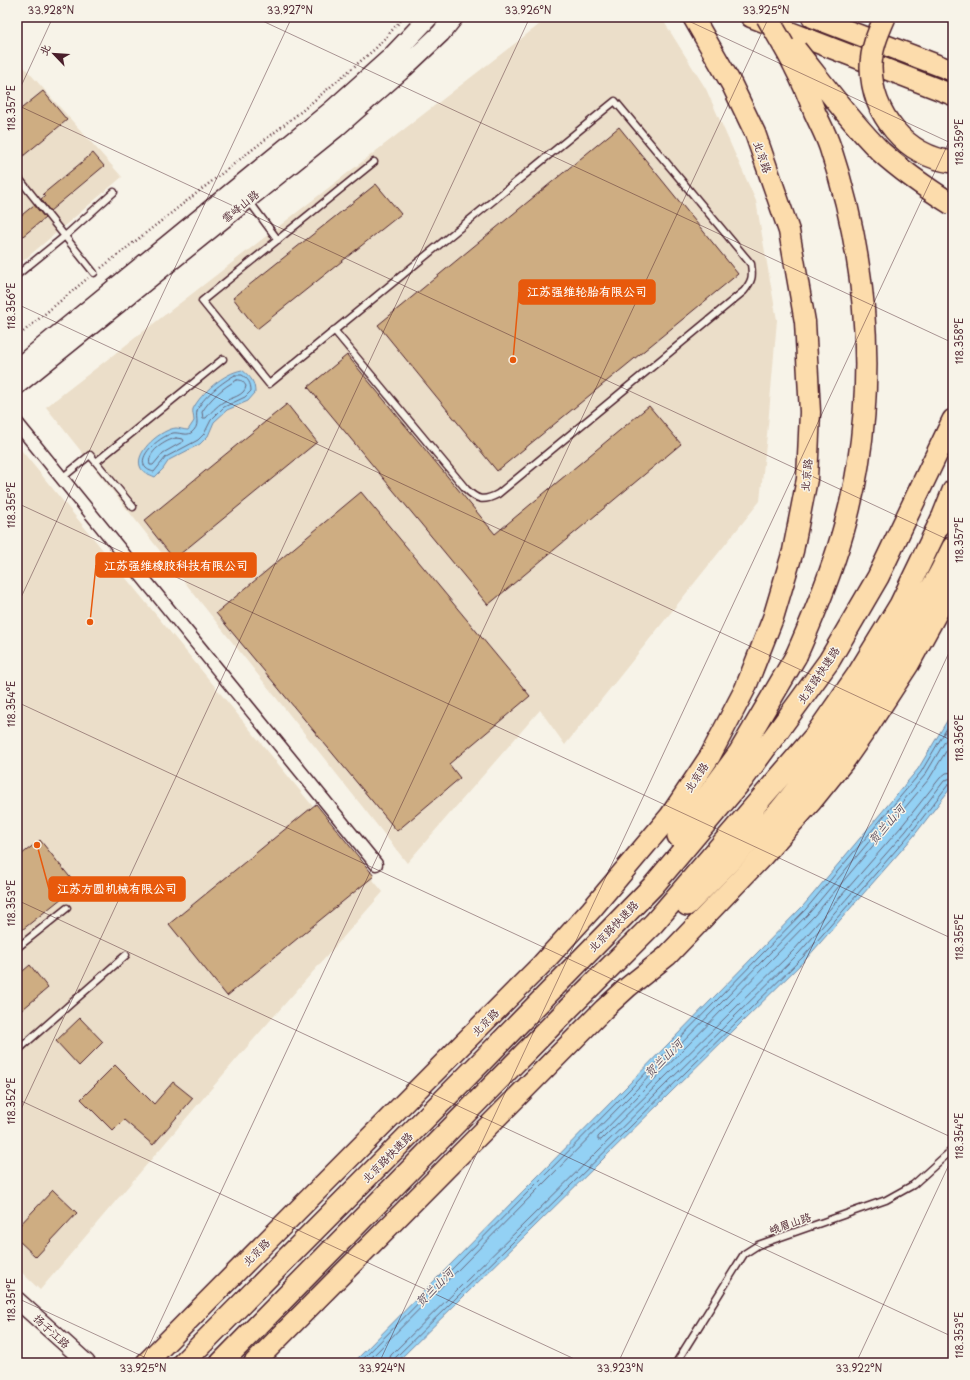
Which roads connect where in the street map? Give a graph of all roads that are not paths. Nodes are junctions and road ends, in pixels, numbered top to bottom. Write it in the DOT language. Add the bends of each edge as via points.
graph roads {
  1 [pos="429,17"];
  2 [pos="454,17"];
  3 [pos="694,17"];
  4 [pos="751,17"];
  5 [pos="768,17"];
  6 [pos="812,17"];
  7 [pos="885,17"];
  8 [pos="953,71"];
  9 [pos="953,95"];
  10 [pos="374,162"];
  11 [pos="953,162"];
  12 [pos="17,176"];
  13 [pos="114,192"];
  14 [pos="247,200"];
  15 [pos="953,204"];
  16 [pos="65,236"];
  17 [pos="278,240"];
  18 [pos="94,273"];
  19 [pos="17,275"];
  20 [pos="334,330"];
  21 [pos="223,359"];
  22 [pos="17,368"];
  23 [pos="17,385"];
  24 [pos="953,420"];
  25 [pos="17,423"];
  26 [pos="96,462"];
  27 [pos="62,478"];
  28 [pos="953,491"];
  29 [pos="133,507"];
  30 [pos="953,547"];
  31 [pos="953,584"];
  32 [pos="376,864"];
  33 [pos="67,908"];
  34 [pos="17,948"];
  35 [pos="588,952"];
  36 [pos="126,955"];
  37 [pos="562,1015"];
  38 [pos="17,1051"];
  39 [pos="953,1148"];
  40 [pos="17,1300"];
  41 [pos="87,1363"];
  42 [pos="146,1363"];
  43 [pos="183,1363"];
  44 [pos="221,1363"];
  45 [pos="254,1363"];
  46 [pos="676,1363"];
  1 -- 22 [label="main road, 雪峰山路" via="390,58 332,109"];
  2 -- 14 [label="main road, 雪峰山路" via="430,44 372,97"];
  3 -- 42 [label="main road, 北京路" via="755,133 789,231 805,322 810,412 807,479 793,551 776,611 748,682 710,756 670,816 591,910 542,964"];
  4 -- 9 [label="main road"];
  5 -- 15 [label="highway, bridge" via="881,152 925,188"];
  5 -- 35 [label="highway, bridge" via="795,66 830,146 851,220 862,281 866,338 865,406 858,465 836,554 818,607 796,656 739,753"];
  6 -- 8 [label="main road"];
  7 -- 11 [label="highway, bridge" via="875,40 871,66 874,91 884,116 899,137 919,151 943,161"];
  10 -- 17 [label="lane"];
  12 -- 16 [label="lane"];
  13 -- 16 [label="lane"];
  14 -- 17 [label="lane"];
  14 -- 23 [label="main road, 雪峰山路"];
  16 -- 18 [label="lane"];
  16 -- 19 [label="lane"];
  17 -- 20 [label="lane" via="202,301 269,384"];
  20 -- 20 [label="lane" via="616,101 751,264 751,282 744,291 489,499 475,498 466,489"];
  21 -- 26 [label="lane"];
  24 -- 35 [label="highway, 北京路快速路" via="878,577 829,661 744,779 653,886"];
  25 -- 27 [label="street"];
  26 -- 27 [label="lane" via="90,455"];
  26 -- 29 [label="lane"];
  27 -- 32 [label="street"];
  28 -- 37 [label="highway" via="900,605 858,674 814,737 654,923"];
  30 -- 37 [label="highway" via="895,653 867,696 838,737 778,811 655,938"];
  31 -- 45 [label="main road" via="909,664 845,760 762,857 667,956 604,1010"];
  33 -- 34 [label="lane"];
  35 -- 43 [label="highway, 北京路快速路"];
  36 -- 38 [label="lane"];
  37 -- 44 [label="highway"];
  39 -- 46 [label="lane, 峨眉山路" via="913,1185 886,1200 758,1244 744,1254"];
  40 -- 41 [label="street, 扬子江路"];
}
